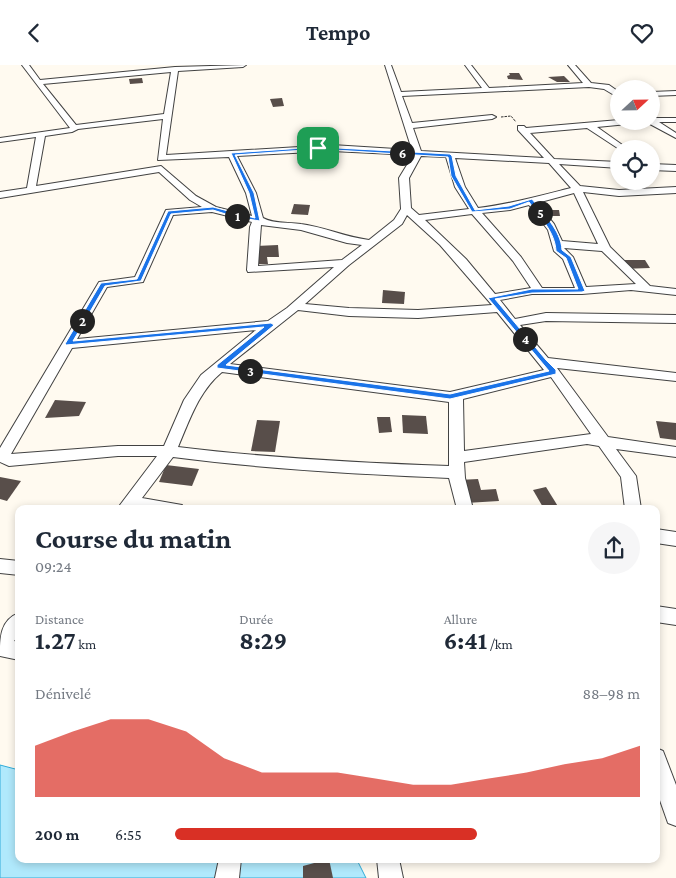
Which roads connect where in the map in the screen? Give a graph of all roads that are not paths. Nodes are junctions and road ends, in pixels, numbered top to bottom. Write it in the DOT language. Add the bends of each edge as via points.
graph roads {
  1 [pos="25,65"];
  2 [pos="132,65"];
  3 [pos="243,65"];
  4 [pos="388,65"];
  5 [pos="468,65"];
  6 [pos="571,65"];
  7 [pos="175,69"];
  8 [pos="137,71"];
  9 [pos="39,82"];
  10 [pos="589,85"];
  11 [pos="487,90"];
  12 [pos="610,90"];
  13 [pos="676,93"];
  14 [pos="398,94"];
  15 [pos="660,94"];
  16 [pos="167,116"];
  17 [pos="492,117"];
  18 [pos="676,120"];
  19 [pos="660,121"];
  20 [pos="610,124"];
  21 [pos="409,126"];
  22 [pos="590,126"];
  23 [pos="660,126"];
  24 [pos="74,128"];
  25 [pos="41,133"];
  26 [pos="676,136"];
  27 [pos="0,140"];
  28 [pos="611,140"];
  29 [pos="232,154"];
  30 [pos="418,154"];
  31 [pos="450,156"];
  32 [pos="554,162"];
  33 [pos="610,165"];
  34 [pos="660,168"];
  35 [pos="676,169"];
  36 [pos="31,189"];
  37 [pos="577,189"];
  38 [pos="676,190"];
  39 [pos="0,195"];
  40 [pos="530,200"];
  41 [pos="213,209"];
  42 [pos="406,209"];
  43 [pos="473,211"];
  44 [pos="418,218"];
  45 [pos="258,220"];
  46 [pos="373,243"];
  47 [pos="559,244"];
  48 [pos="605,248"];
  49 [pos="345,263"];
  50 [pos="648,289"];
  51 [pos="539,291"];
  52 [pos="582,291"];
  53 [pos="676,292"];
  54 [pos="495,303"];
  55 [pos="296,306"];
  56 [pos="676,319"];
  57 [pos="511,323"];
  58 [pos="271,325"];
  59 [pos="68,344"];
  60 [pos="544,362"];
  61 [pos="219,367"];
  62 [pos="554,372"];
  63 [pos="676,377"];
  64 [pos="456,395"];
  65 [pos="604,442"];
  66 [pos="169,451"];
  67 [pos="676,452"];
  68 [pos="1,456"];
  69 [pos="457,465"];
  70 [pos="128,505"];
  71 [pos="464,505"];
  72 [pos="632,505"];
  73 [pos="660,537"];
  74 [pos="676,539"];
  75 [pos="0,566"];
  76 [pos="15,568"];
  77 [pos="660,615"];
  78 [pos="676,617"];
  79 [pos="15,626"];
  80 [pos="0,646"];
  81 [pos="15,650"];
  82 [pos="660,768"];
  83 [pos="666,783"];
  84 [pos="676,815"];
  85 [pos="229,863"];
  86 [pos="389,863"];
  87 [pos="227,878"];
  88 [pos="391,878"];
  1 -- 9 [label="street"];
  2 -- 8 [label="street"];
  3 -- 7 [label="street"];
  4 -- 14 [label="street"];
  5 -- 11 [label="street"];
  6 -- 10 [label="street"];
  7 -- 8 [label="street"];
  7 -- 16 [label="street"];
  8 -- 9 [label="street"];
  9 -- 24 [label="street"];
  10 -- 11 [label="street"];
  10 -- 12 [label="street"];
  11 -- 14 [label="street"];
  13 -- 15 [label="street"];
  14 -- 21 [label="street"];
  16 -- 24 [label="street"];
  16 -- 29 [label="street" via="161,158"];
  17 -- 21 [label="street"];
  18 -- 19 [label="street"];
  20 -- 22 [label="street"];
  21 -- 30 [label="street"];
  22 -- 28 [label="street"];
  22 -- 32 [label="street" via="523,130"];
  23 -- 26 [label="street"];
  24 -- 25 [label="street"];
  25 -- 27 [label="street"];
  25 -- 36 [label="street"];
  29 -- 30 [label="street" via="332,148"];
  29 -- 45 [label="street" via="251,193"];
  30 -- 31 [label="street"];
  30 -- 42 [label="street" via="404,178"];
  31 -- 32 [label="street"];
  31 -- 43 [label="street" via="454,176"];
  32 -- 33 [label="street"];
  32 -- 37 [label="street"];
  34 -- 35 [label="street"];
  36 -- 39 [label="street"];
  36 -- 41 [label="street" via="161,169 193,198"];
  37 -- 38 [label="street" via="618,193"];
  37 -- 40 [label="street"];
  37 -- 48 [label="street"];
  40 -- 43 [label="street" via="510,207"];
  40 -- 47 [label="street"];
  41 -- 45 [label="street"];
  41 -- 59 [label="street" via="169,213 139,280 103,284"];
  42 -- 44 [label="street"];
  42 -- 46 [label="street" via="398,222"];
  43 -- 44 [label="street"];
  43 -- 51 [label="street" via="518,260"];
  44 -- 54 [label="street"];
  45 -- 46 [label="street"];
  45 -- 49 [label="street" via="252,270"];
  46 -- 49 [label="street"];
  47 -- 48 [label="street"];
  47 -- 52 [label="street" via="559,251 568,257"];
  48 -- 50 [label="street"];
  49 -- 55 [label="street"];
  50 -- 52 [label="street" via="631,287"];
  50 -- 53 [label="street"];
  51 -- 52 [label="street"];
  51 -- 54 [label="street"];
  54 -- 55 [label="street" via="418,314 348,312"];
  54 -- 57 [label="street"];
  55 -- 58 [label="street"];
  56 -- 57 [label="street" via="546,317"];
  57 -- 60 [label="street"];
  58 -- 59 [label="street"];
  58 -- 61 [label="street"];
  59 -- 68 [label="street"];
  60 -- 62 [label="street"];
  60 -- 63 [label="street"];
  61 -- 64 [label="street"];
  61 -- 66 [label="street" via="206,378 191,400"];
  62 -- 64 [label="street"];
  62 -- 65 [label="street"];
  64 -- 69 [label="street"];
  65 -- 67 [label="street"];
  65 -- 69 [label="street" via="587,439"];
  65 -- 72 [label="street" via="628,476"];
  66 -- 68 [label="street" via="118,451 9,460"];
  66 -- 69 [label="street" via="246,461 365,469"];
  66 -- 70 [label="street"];
  69 -- 71 [label="street"];
  73 -- 74 [label="street"];
  75 -- 76 [label="street"];
  77 -- 78 [label="street"];
  79 -- 80 [label="street"];
  80 -- 81 [label="street"];
  82 -- 83 [label="street"];
  83 -- 84 [label="street"];
  85 -- 87 [label="street"];
  86 -- 88 [label="street"];
}
